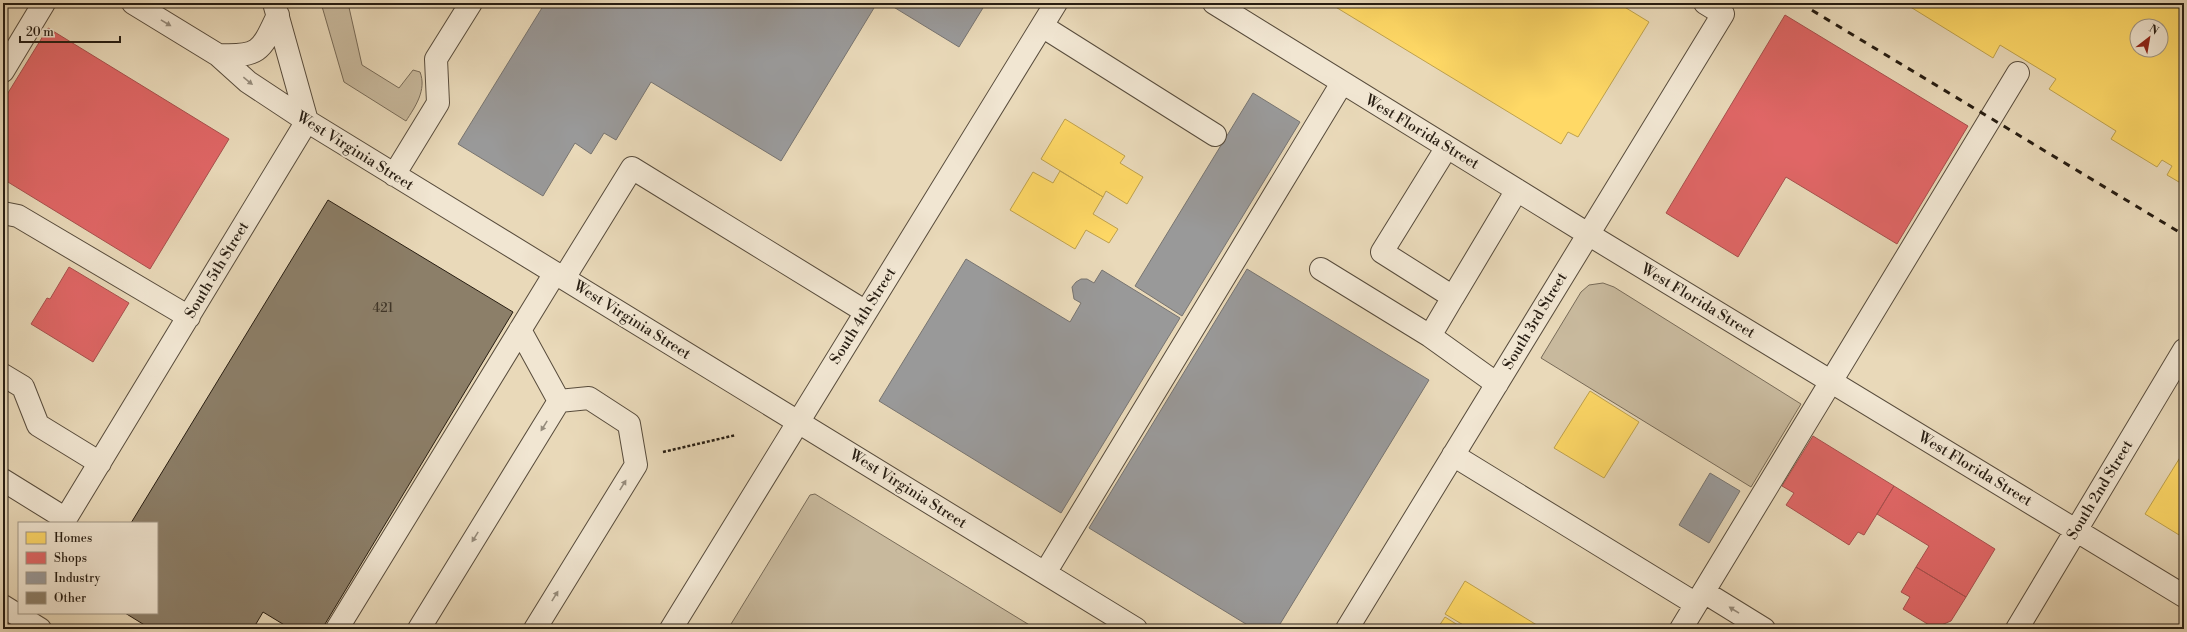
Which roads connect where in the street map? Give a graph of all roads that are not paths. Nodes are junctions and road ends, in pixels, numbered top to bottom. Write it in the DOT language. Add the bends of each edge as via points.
graph roads {
  1 [pos="44,3"];
  2 [pos="133,3"];
  3 [pos="471,3"];
  4 [pos="1056,3"];
  5 [pos="1214,3"];
  6 [pos="1714,8"];
  7 [pos="276,9"];
  8 [pos="1042,26"];
  9 [pos="218,55"];
  10 [pos="3,71"];
  11 [pos="2018,73"];
  12 [pos="1342,83"];
  13 [pos="307,121"];
  14 [pos="1215,135"];
  15 [pos="1447,147"];
  16 [pos="394,175"];
  17 [pos="1518,190"];
  18 [pos="3,213"];
  19 [pos="1588,234"];
  20 [pos="1322,269"];
  21 [pos="559,276"];
  22 [pos="1454,297"];
  23 [pos="866,312"];
  24 [pos="189,317"];
  25 [pos="520,330"];
  26 [pos="1430,336"];
  27 [pos="2184,350"];
  28 [pos="3,375"];
  29 [pos="1832,382"];
  30 [pos="1497,384"];
  31 [pos="559,401"];
  32 [pos="798,422"];
  33 [pos="1453,455"];
  34 [pos="100,463"];
  35 [pos="3,480"];
  36 [pos="64,521"];
  37 [pos="2076,530"];
  38 [pos="1044,573"];
  39 [pos="2184,596"];
  40 [pos="1700,598"];
  41 [pos="9,609"];
  42 [pos="40,629"];
  43 [pos="337,629"];
  44 [pos="418,629"];
  45 [pos="535,629"];
  46 [pos="671,629"];
  47 [pos="1136,629"];
  48 [pos="1347,629"];
  49 [pos="1681,629"];
  50 [pos="1764,629"];
  51 [pos="2016,629"];
  1 -- 10 [label="street"];
  2 -- 9 [label="street, West Virginia Street, one-way"];
  3 -- 16 [label="street" via="436,59 438,103"];
  4 -- 8 [label="street, South 4th Street"];
  5 -- 12 [label="street, West Florida Street"];
  6 -- 19 [label="street, South 3rd Street"];
  7 -- 9 [label="street" via="266,40 258,50 242,56"];
  7 -- 13 [label="street"];
  8 -- 14 [label="street"];
  8 -- 23 [label="street, South 4th Street"];
  9 -- 13 [label="street, West Virginia Street, one-way" via="248,82"];
  11 -- 29 [label="street"];
  12 -- 15 [label="street, West Florida Street"];
  12 -- 38 [label="street"];
  13 -- 16 [label="street, West Virginia Street"];
  13 -- 24 [label="street, South 5th Street"];
  15 -- 17 [label="street, West Florida Street"];
  15 -- 22 [label="street" via="1382,252"];
  16 -- 21 [label="street, West Virginia Street"];
  17 -- 19 [label="street, West Florida Street"];
  17 -- 22 [label="street"];
  18 -- 24 [label="street" via="18,216"];
  19 -- 29 [label="street, West Florida Street"];
  19 -- 30 [label="street, South 3rd Street"];
  20 -- 26 [label="street"];
  21 -- 23 [label="street" via="632,168"];
  21 -- 25 [label="street"];
  21 -- 32 [label="street, West Virginia Street"];
  22 -- 26 [label="street"];
  23 -- 32 [label="street, South 4th Street"];
  24 -- 34 [label="street, South 5th Street"];
  25 -- 31 [label="street"];
  25 -- 43 [label="street"];
  26 -- 30 [label="street"];
  27 -- 37 [label="street, South 2nd Street"];
  28 -- 34 [label="street" via="22,387 38,425"];
  29 -- 37 [label="street, West Florida Street"];
  29 -- 40 [label="street"];
  30 -- 33 [label="street, South 3rd Street"];
  31 -- 44 [label="street, one-way"];
  45 -- 31 [label="street, one-way" via="636,465 628,424 589,398"];
  32 -- 38 [label="street, West Virginia Street"];
  32 -- 46 [label="street, South 4th Street"];
  33 -- 40 [label="street"];
  33 -- 48 [label="street, South 3rd Street"];
  34 -- 36 [label="street, South 5th Street"];
  35 -- 36 [label="street"];
  37 -- 39 [label="street, West Florida Street"];
  37 -- 51 [label="street, South 2nd Street"];
  38 -- 47 [label="street, West Virginia Street"];
  40 -- 49 [label="street"];
  50 -- 40 [label="street, one-way"];
  41 -- 42 [label="street"];
}
